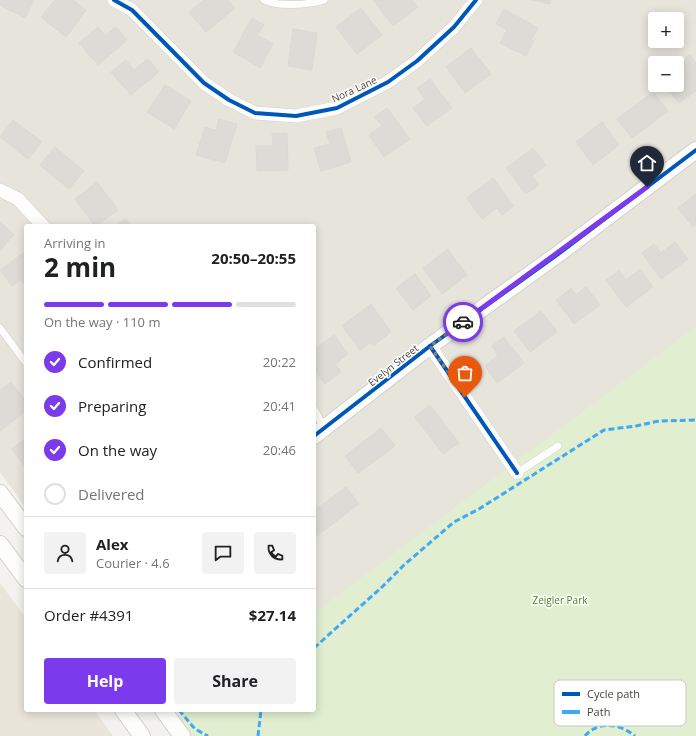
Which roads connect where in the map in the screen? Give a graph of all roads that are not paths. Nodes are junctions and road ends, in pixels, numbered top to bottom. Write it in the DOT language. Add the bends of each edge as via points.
graph roads {
  1 [pos="114,0"];
  2 [pos="264,0"];
  3 [pos="324,0"];
  4 [pos="476,0"];
  5 [pos="696,150"];
  6 [pos="0,190"];
  7 [pos="41,224"];
  8 [pos="0,328"];
  9 [pos="430,346"];
  10 [pos="24,360"];
  11 [pos="316,418"];
  12 [pos="319,432"];
  13 [pos="558,446"];
  14 [pos="517,473"];
  15 [pos="0,493"];
  16 [pos="24,525"];
  17 [pos="2,552"];
  18 [pos="24,577"];
  19 [pos="124,712"];
  20 [pos="164,712"];
  21 [pos="142,736"];
  22 [pos="181,736"];
  1 -- 4 [label="street, Nora Lane" via="132,10 204,83 229,100 255,113 289,116 337,108 388,82 418,61 454,27"];
  2 -- 3 [label="lane" via="270,3 295,4 317,3"];
  5 -- 9 [label="street, Evelyn Street" via="561,252"];
  6 -- 7 [label="street" via="18,199"];
  8 -- 10 [label="lane"];
  9 -- 12 [label="street, Evelyn Street"];
  9 -- 14 [label="street"];
  11 -- 12 [label="lane"];
  13 -- 14 [label="lane"];
  15 -- 16 [label="street"];
  17 -- 18 [label="street"];
  19 -- 21 [label="street"];
  20 -- 22 [label="street"];
}
